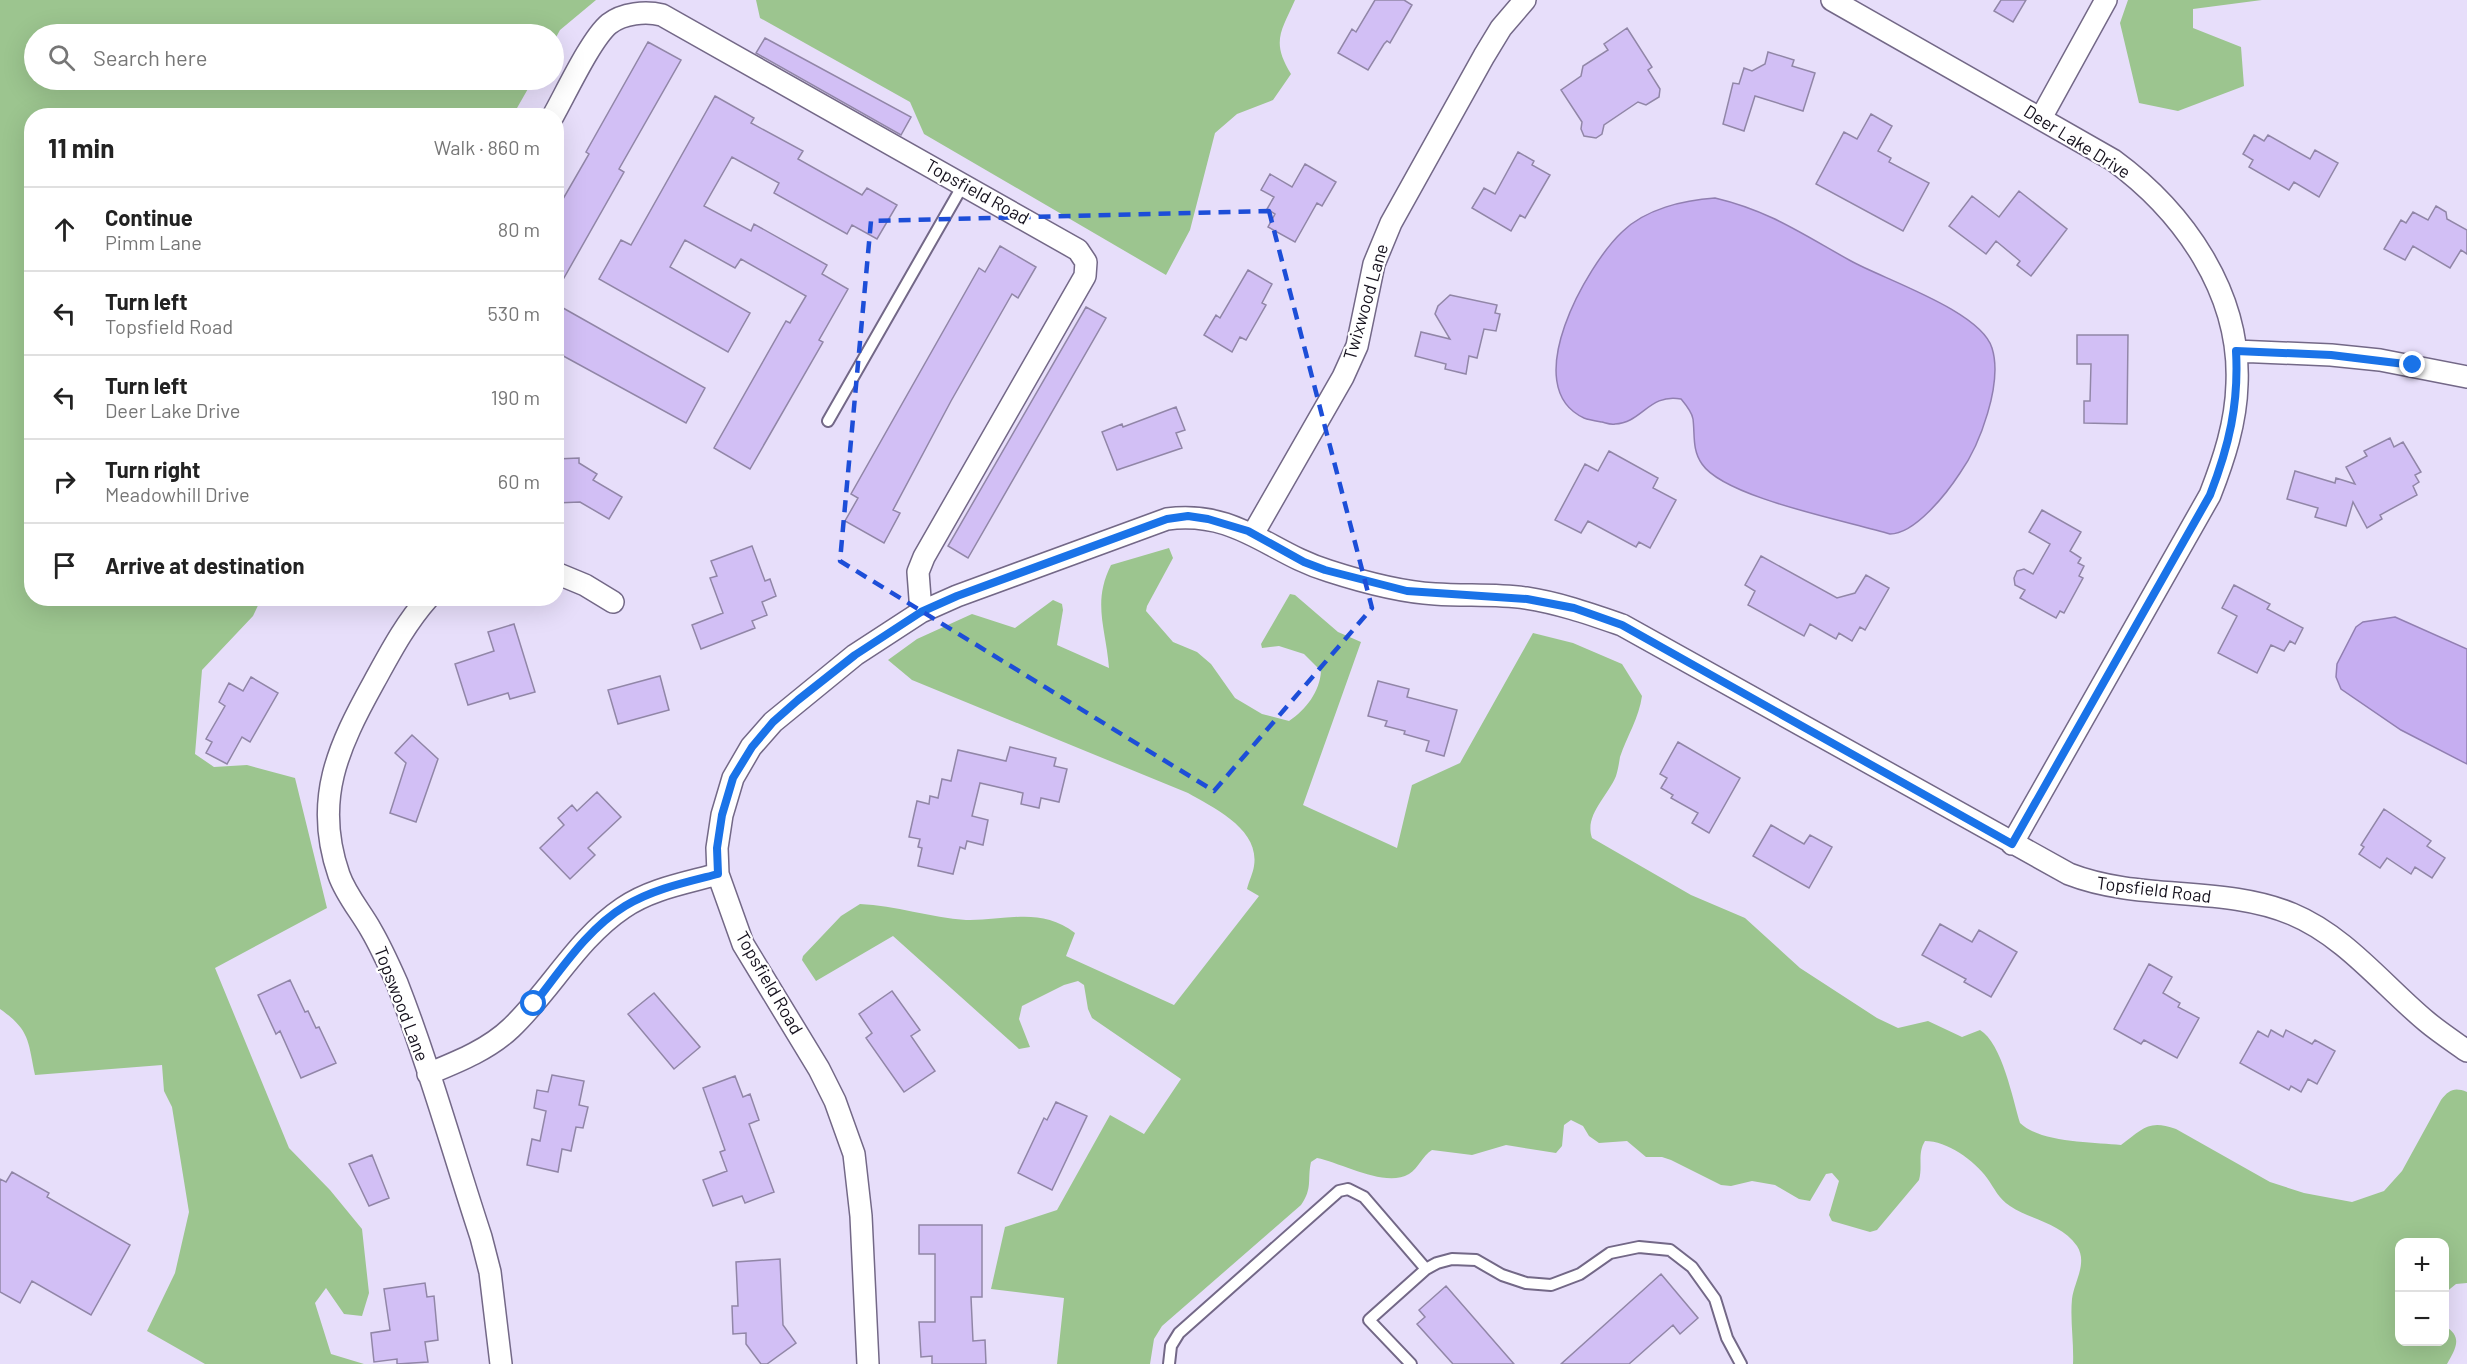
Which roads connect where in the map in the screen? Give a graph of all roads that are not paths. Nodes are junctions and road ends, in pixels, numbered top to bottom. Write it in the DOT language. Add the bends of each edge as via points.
graph roads {
  1 [pos="1832,0"];
  2 [pos="2106,0"];
  3 [pos="1520,5"];
  4 [pos="558,108"];
  5 [pos="2041,118"];
  6 [pos="963,185"];
  7 [pos="2236,351"];
  8 [pos="2467,377"];
  9 [pos="828,421"];
  10 [pos="1253,534"];
  11 [pos="564,576"];
  12 [pos="613,602"];
  13 [pos="421,606"];
  14 [pos="921,612"];
  15 [pos="2012,844"];
  16 [pos="718,874"];
  17 [pos="2467,1051"];
  18 [pos="428,1074"];
  19 [pos="1426,1269"];
  20 [pos="501,1364"];
  21 [pos="868,1364"];
  22 [pos="1168,1364"];
  23 [pos="1412,1364"];
  24 [pos="1741,1364"];
  1 -- 5 [label="street, Deer Lake Drive"];
  2 -- 5 [label="street"];
  3 -- 10 [label="street, Twixwood Lane" via="1484,56 1391,223 1374,264 1357,346"];
  4 -- 6 [label="street, Topsfield Road" via="600,33 612,22 647,11 662,15"];
  5 -- 7 [label="street, Deer Lake Drive" via="2113,160 2168,207 2201,251 2215,278"];
  6 -- 9 [label="lane"];
  6 -- 14 [label="street, Topsfield Road" via="1078,250 1086,262 1086,276 924,557 918,572"];
  7 -- 8 [label="street" via="2380,360"];
  7 -- 15 [label="street, Deer Lake Drive" via="2234,417 2210,495"];
  10 -- 14 [label="street, Topsfield Road" via="1208,519 1167,519"];
  10 -- 15 [label="street, Topsfield Road" via="1304,562 1351,578 1407,591 1527,599 1574,608 1622,625"];
  11 -- 12 [label="street"];
  13 -- 18 [label="street, Topswood Lane" via="410,618 348,729 332,774 327,803 329,833 340,878 386,959"];
  14 -- 16 [label="street, Topsfield Road" via="855,655 798,700 752,747 733,778 722,815"];
  15 -- 17 [label="street, Topsfield Road" via="2088,882 2143,892 2246,901 2292,914 2322,928 2426,1022"];
  16 -- 18 [label="street" via="672,886 626,906 580,946 510,1029 485,1047"];
  16 -- 21 [label="street, Topsfield Road" via="743,944 819,1069 850,1144 861,1216"];
  18 -- 20 [label="street, Topswood Lane" via="490,1272"];
  19 -- 22 [label="lane" via="1364,1197 1348,1189 1339,1191 1179,1333"];
  19 -- 23 [label="lane" via="1369,1320"];
  19 -- 24 [label="lane" via="1452,1259 1476,1260 1502,1275 1551,1285 1580,1274 1610,1253 1639,1247 1670,1250 1692,1267 1715,1299 1727,1338"];
}
